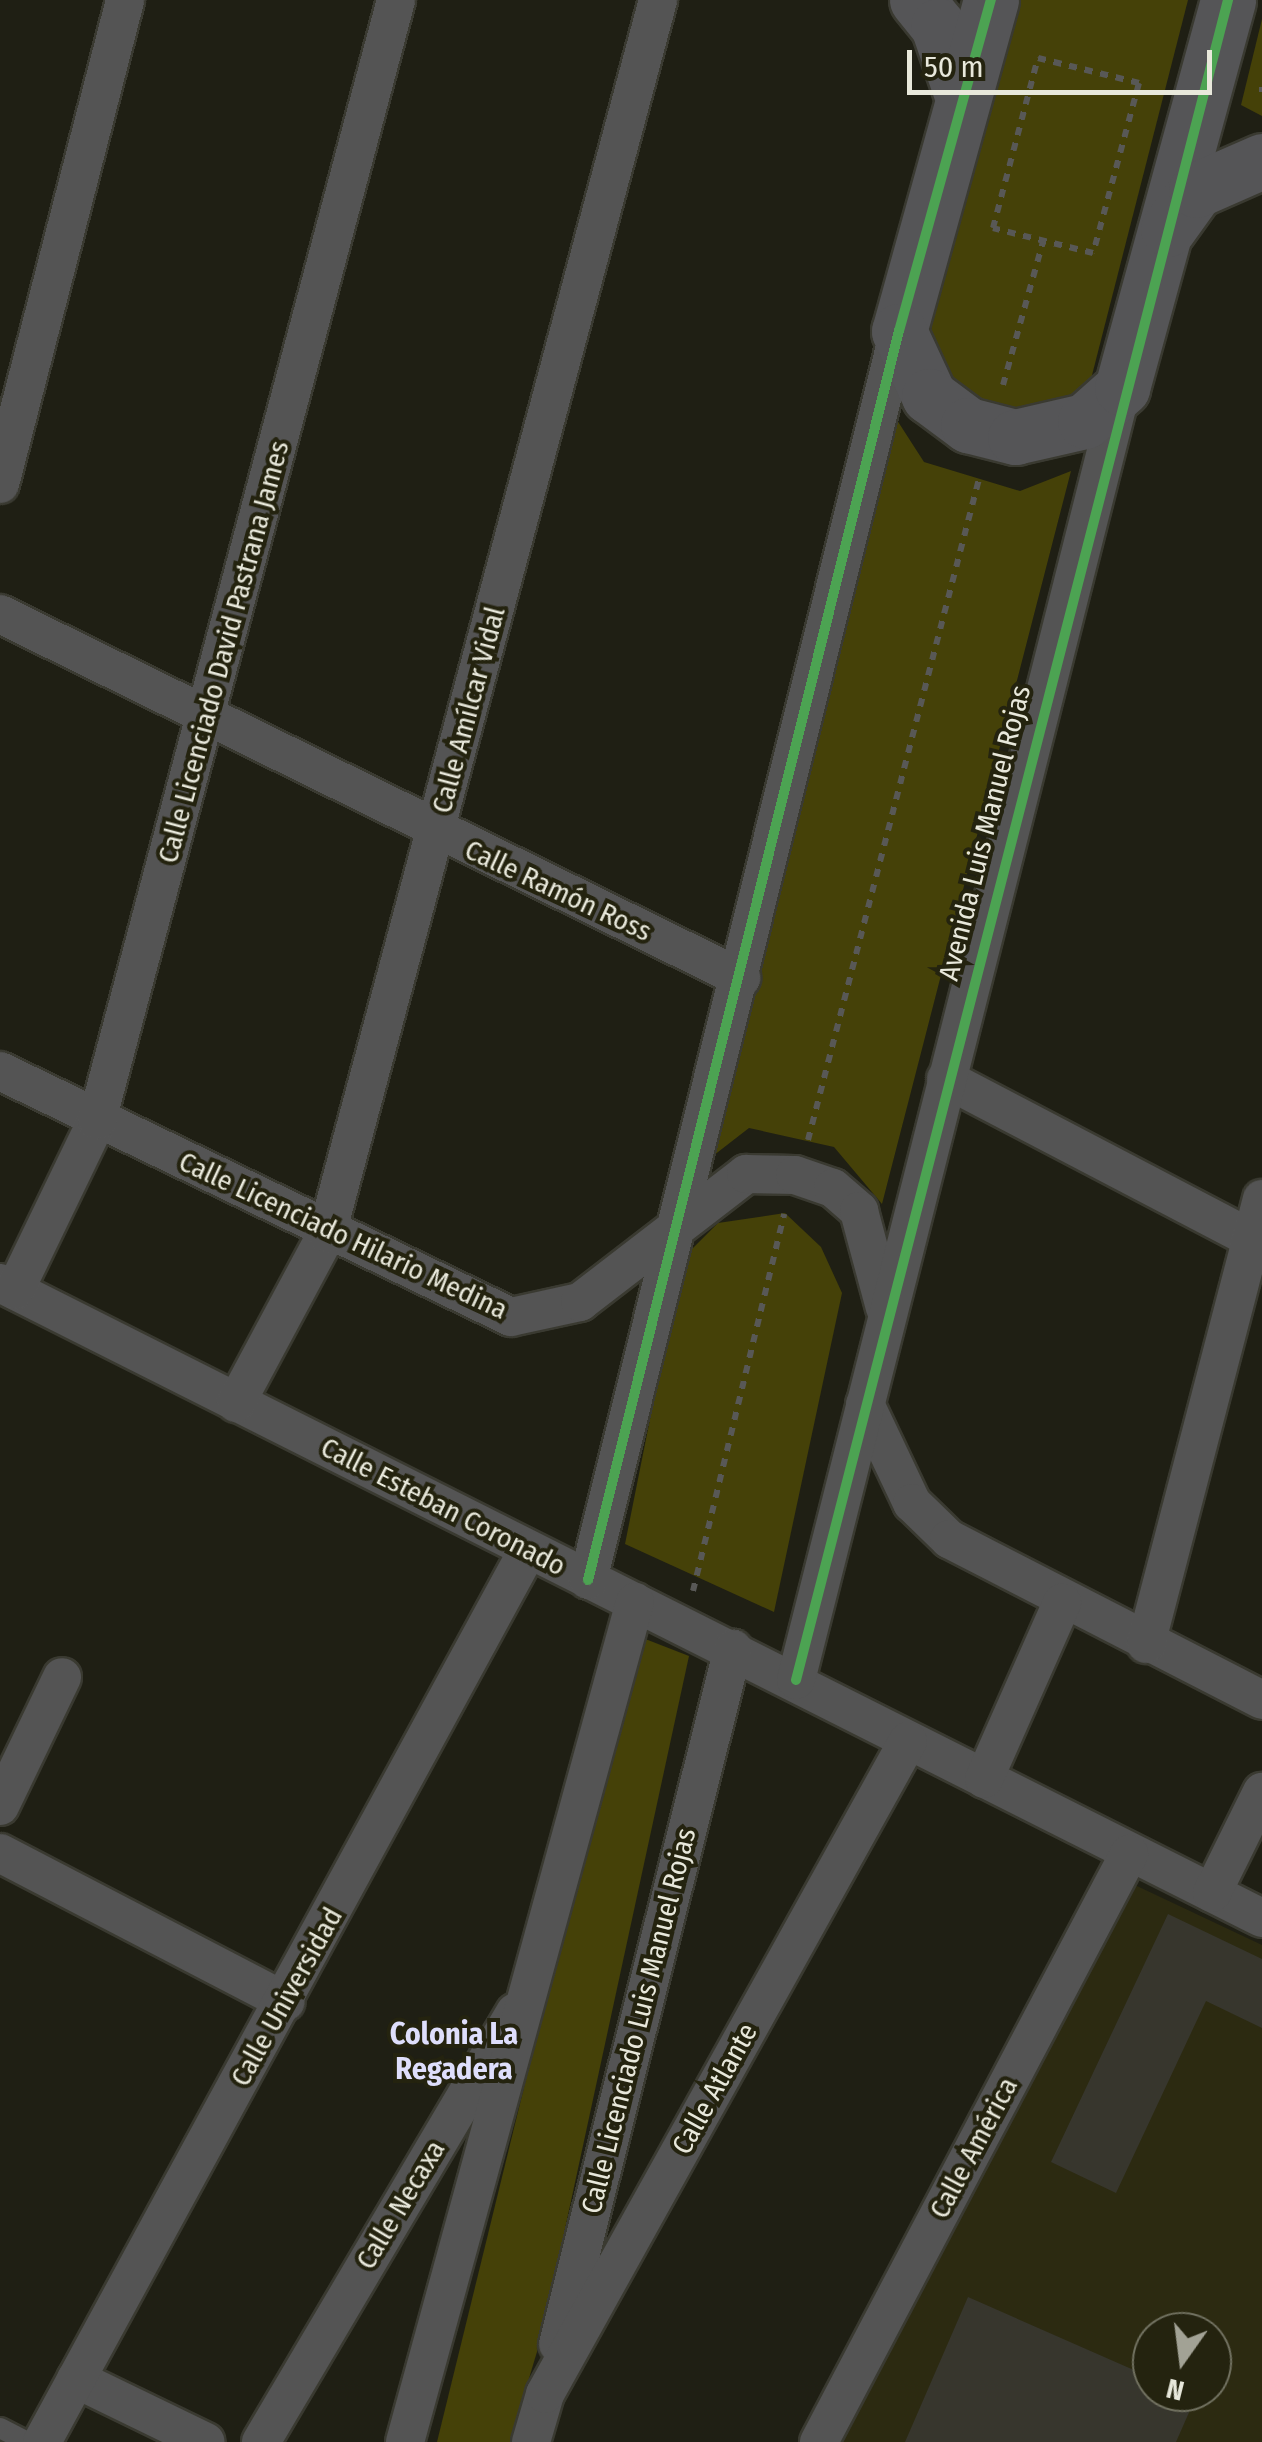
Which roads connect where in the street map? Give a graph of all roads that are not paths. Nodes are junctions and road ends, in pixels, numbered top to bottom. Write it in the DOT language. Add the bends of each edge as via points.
graph roads {
  1 [pos="125,0"];
  2 [pos="396,0"];
  3 [pos="658,0"];
  4 [pos="917,0"];
  5 [pos="992,0"];
  6 [pos="1228,0"];
  7 [pos="963,98"];
  8 [pos="1262,161"];
  9 [pos="1160,240"];
  10 [pos="899,331"];
  11 [pos="1122,388"];
  12 [pos="0,484"];
  13 [pos="0,614"];
  14 [pos="208,715"];
  15 [pos="436,833"];
  16 [pos="741,978"];
  17 [pos="0,1071"];
  18 [pos="946,1079"];
  19 [pos="96,1120"];
  20 [pos="1262,1199"];
  21 [pos="678,1226"];
  22 [pos="327,1233"];
  23 [pos="1257,1241"];
  24 [pos="7,1286"];
  25 [pos="886,1315"];
  26 [pos="236,1403"];
  27 [pos="865,1404"];
  28 [pos="528,1550"];
  29 [pos="588,1580"];
  30 [pos="635,1602"];
  31 [pos="1062,1603"];
  32 [pos="1146,1644"];
  33 [pos="733,1649"];
  34 [pos="62,1677"];
  35 [pos="796,1680"];
  36 [pos="1262,1700"];
  37 [pos="908,1741"];
  38 [pos="984,1779"];
  39 [pos="1262,1792"];
  40 [pos="0,1806"];
  41 [pos="0,1853"];
  42 [pos="1129,1854"];
  43 [pos="1212,1893"];
  44 [pos="1262,1918"];
  45 [pos="542,1967"];
  46 [pos="286,2002"];
  47 [pos="76,2379"];
  48 [pos="545,2394"];
  49 [pos="0,2428"];
  50 [pos="27,2442"];
  51 [pos="42,2442"];
  52 [pos="206,2442"];
  53 [pos="261,2442"];
  54 [pos="405,2442"];
  55 [pos="531,2442"];
  56 [pos="820,2442"];
  1 -- 12 [label="street"];
  2 -- 14 [label="street, Calle Licenciado David Pastrana James"];
  3 -- 15 [label="street, Calle Amílcar Vidal"];
  4 -- 7 [label="street" via="938,26"];
  5 -- 7 [label="street"];
  6 -- 9 [label="street, Avenida Luis Manuel Rojas"];
  7 -- 10 [label="street"];
  8 -- 9 [label="street" via="1196,190"];
  9 -- 11 [label="street, Avenida Luis Manuel Rojas"];
  10 -- 11 [label="street" via="929,396 991,433 1063,430"];
  10 -- 16 [label="street"];
  11 -- 18 [label="street, Avenida Luis Manuel Rojas"];
  13 -- 14 [label="street, Calle Ramón Ross"];
  14 -- 15 [label="street, Calle Ramón Ross"];
  14 -- 19 [label="street, Calle Licenciado David Pastrana James"];
  15 -- 16 [label="street, Calle Ramón Ross"];
  15 -- 22 [label="street, Calle Amílcar Vidal"];
  16 -- 21 [label="street"];
  17 -- 19 [label="street, Calle Licenciado Hilario Medina"];
  18 -- 23 [label="street"];
  18 -- 25 [label="street, Avenida Luis Manuel Rojas"];
  19 -- 22 [label="street, Calle Licenciado Hilario Medina"];
  19 -- 24 [label="street, Calle Licenciado David Pastrana James"];
  20 -- 23 [label="street"];
  21 -- 22 [label="street, Calle Licenciado Hilario Medina" via="580,1302 511,1317"];
  21 -- 25 [label="street, Calle Licenciado Hilario Medina" via="746,1174 796,1175 859,1211"];
  21 -- 29 [label="street"];
  22 -- 26 [label="street, Calle Amílcar Vidal"];
  23 -- 32 [label="street"];
  24 -- 26 [label="street, Calle Esteban Coronado"];
  25 -- 27 [label="street, Avenida Luis Manuel Rojas"];
  26 -- 28 [label="street, Calle Esteban Coronado"];
  27 -- 31 [label="street" via="912,1503 991,1568"];
  27 -- 35 [label="street, Avenida Luis Manuel Rojas"];
  28 -- 29 [label="street, Calle Esteban Coronado"];
  28 -- 46 [label="street, Calle Universidad"];
  29 -- 30 [label="street, Calle Esteban Coronado"];
  30 -- 33 [label="street, Calle Esteban Coronado"];
  30 -- 45 [label="street, Calle Necaxa"];
  31 -- 32 [label="street"];
  31 -- 38 [label="street"];
  32 -- 36 [label="street"];
  33 -- 35 [label="street, Calle Esteban Coronado"];
  33 -- 48 [label="street, Calle Licenciado Luis Manuel Rojas"];
  34 -- 40 [label="street"];
  35 -- 37 [label="street, Calle Esteban Coronado"];
  37 -- 38 [label="street, Calle Esteban Coronado"];
  37 -- 48 [label="street, Calle Atlante"];
  38 -- 42 [label="street, Calle Esteban Coronado"];
  39 -- 43 [label="street"];
  41 -- 46 [label="street"];
  42 -- 43 [label="street, Calle Esteban Coronado"];
  42 -- 56 [label="street, Calle América"];
  43 -- 44 [label="street, Calle Esteban Coronado"];
  45 -- 53 [label="street, Calle Necaxa"];
  45 -- 54 [label="street, Calle Necaxa"];
  46 -- 47 [label="street, Calle Universidad"];
  47 -- 51 [label="street, Calle Universidad"];
  47 -- 52 [label="street"];
  48 -- 55 [label="street, Calle Atlante"];
  49 -- 50 [label="lane"];
}
